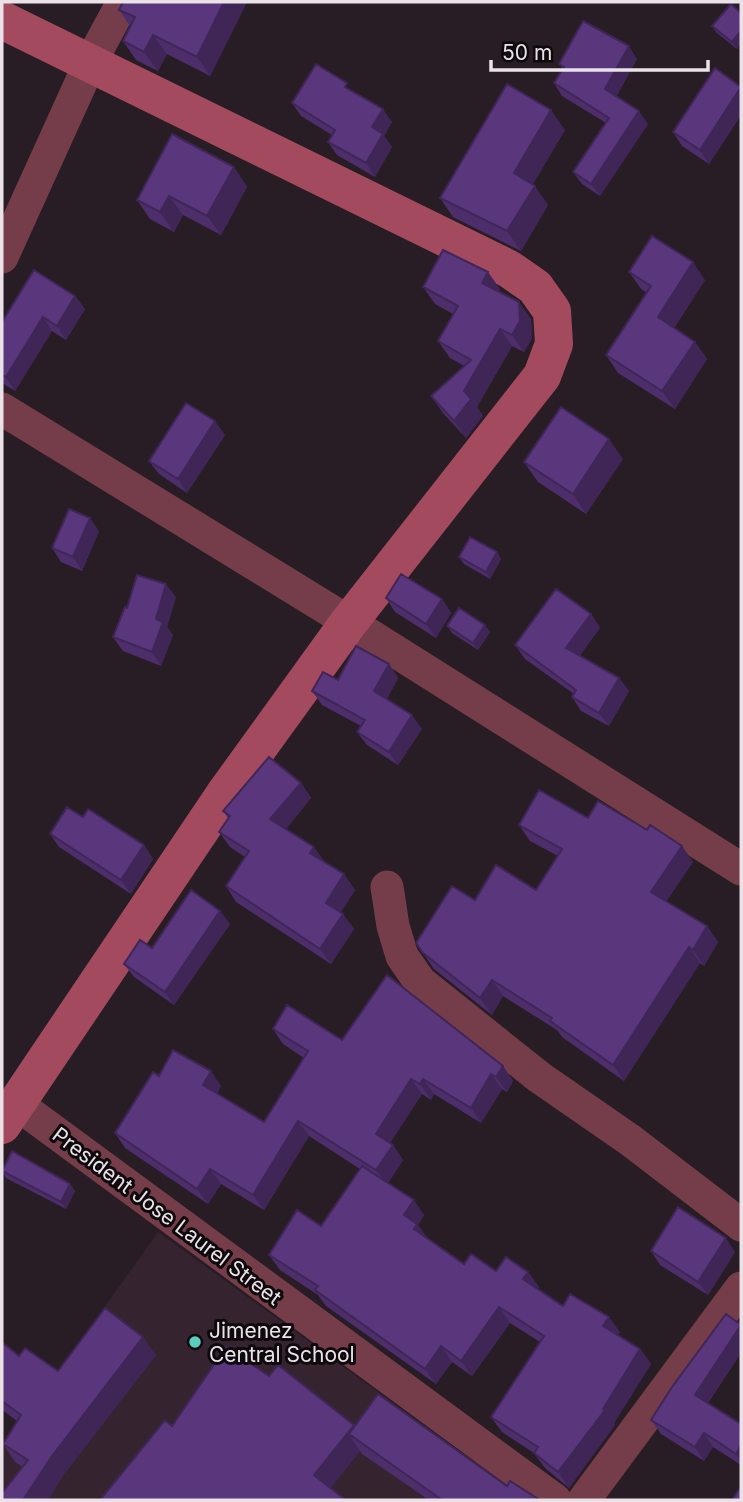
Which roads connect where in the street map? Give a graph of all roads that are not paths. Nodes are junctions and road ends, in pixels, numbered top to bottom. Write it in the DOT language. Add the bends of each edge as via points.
graph roads {
  1 [pos="123,2"];
  2 [pos="2,20"];
  3 [pos="89,65"];
  4 [pos="2,257"];
  5 [pos="2,409"];
  6 [pos="349,622"];
  7 [pos="741,869"];
  8 [pos="387,887"];
  9 [pos="9,1115"];
  10 [pos="741,1225"];
  11 [pos="741,1288"];
  12 [pos="555,1500"];
  13 [pos="584,1500"];
  1 -- 3 [label="street"];
  2 -- 3 [label="street"];
  3 -- 4 [label="street"];
  3 -- 6 [label="street" via="509,269 536,287 552,312 554,344 542,376"];
  5 -- 6 [label="street"];
  6 -- 7 [label="street"];
  6 -- 9 [label="street" via="224,795"];
  8 -- 10 [label="street" via="402,956 420,982 539,1077"];
  9 -- 12 [label="street, President Jose Laurel Street"];
  11 -- 13 [label="street"];
}
